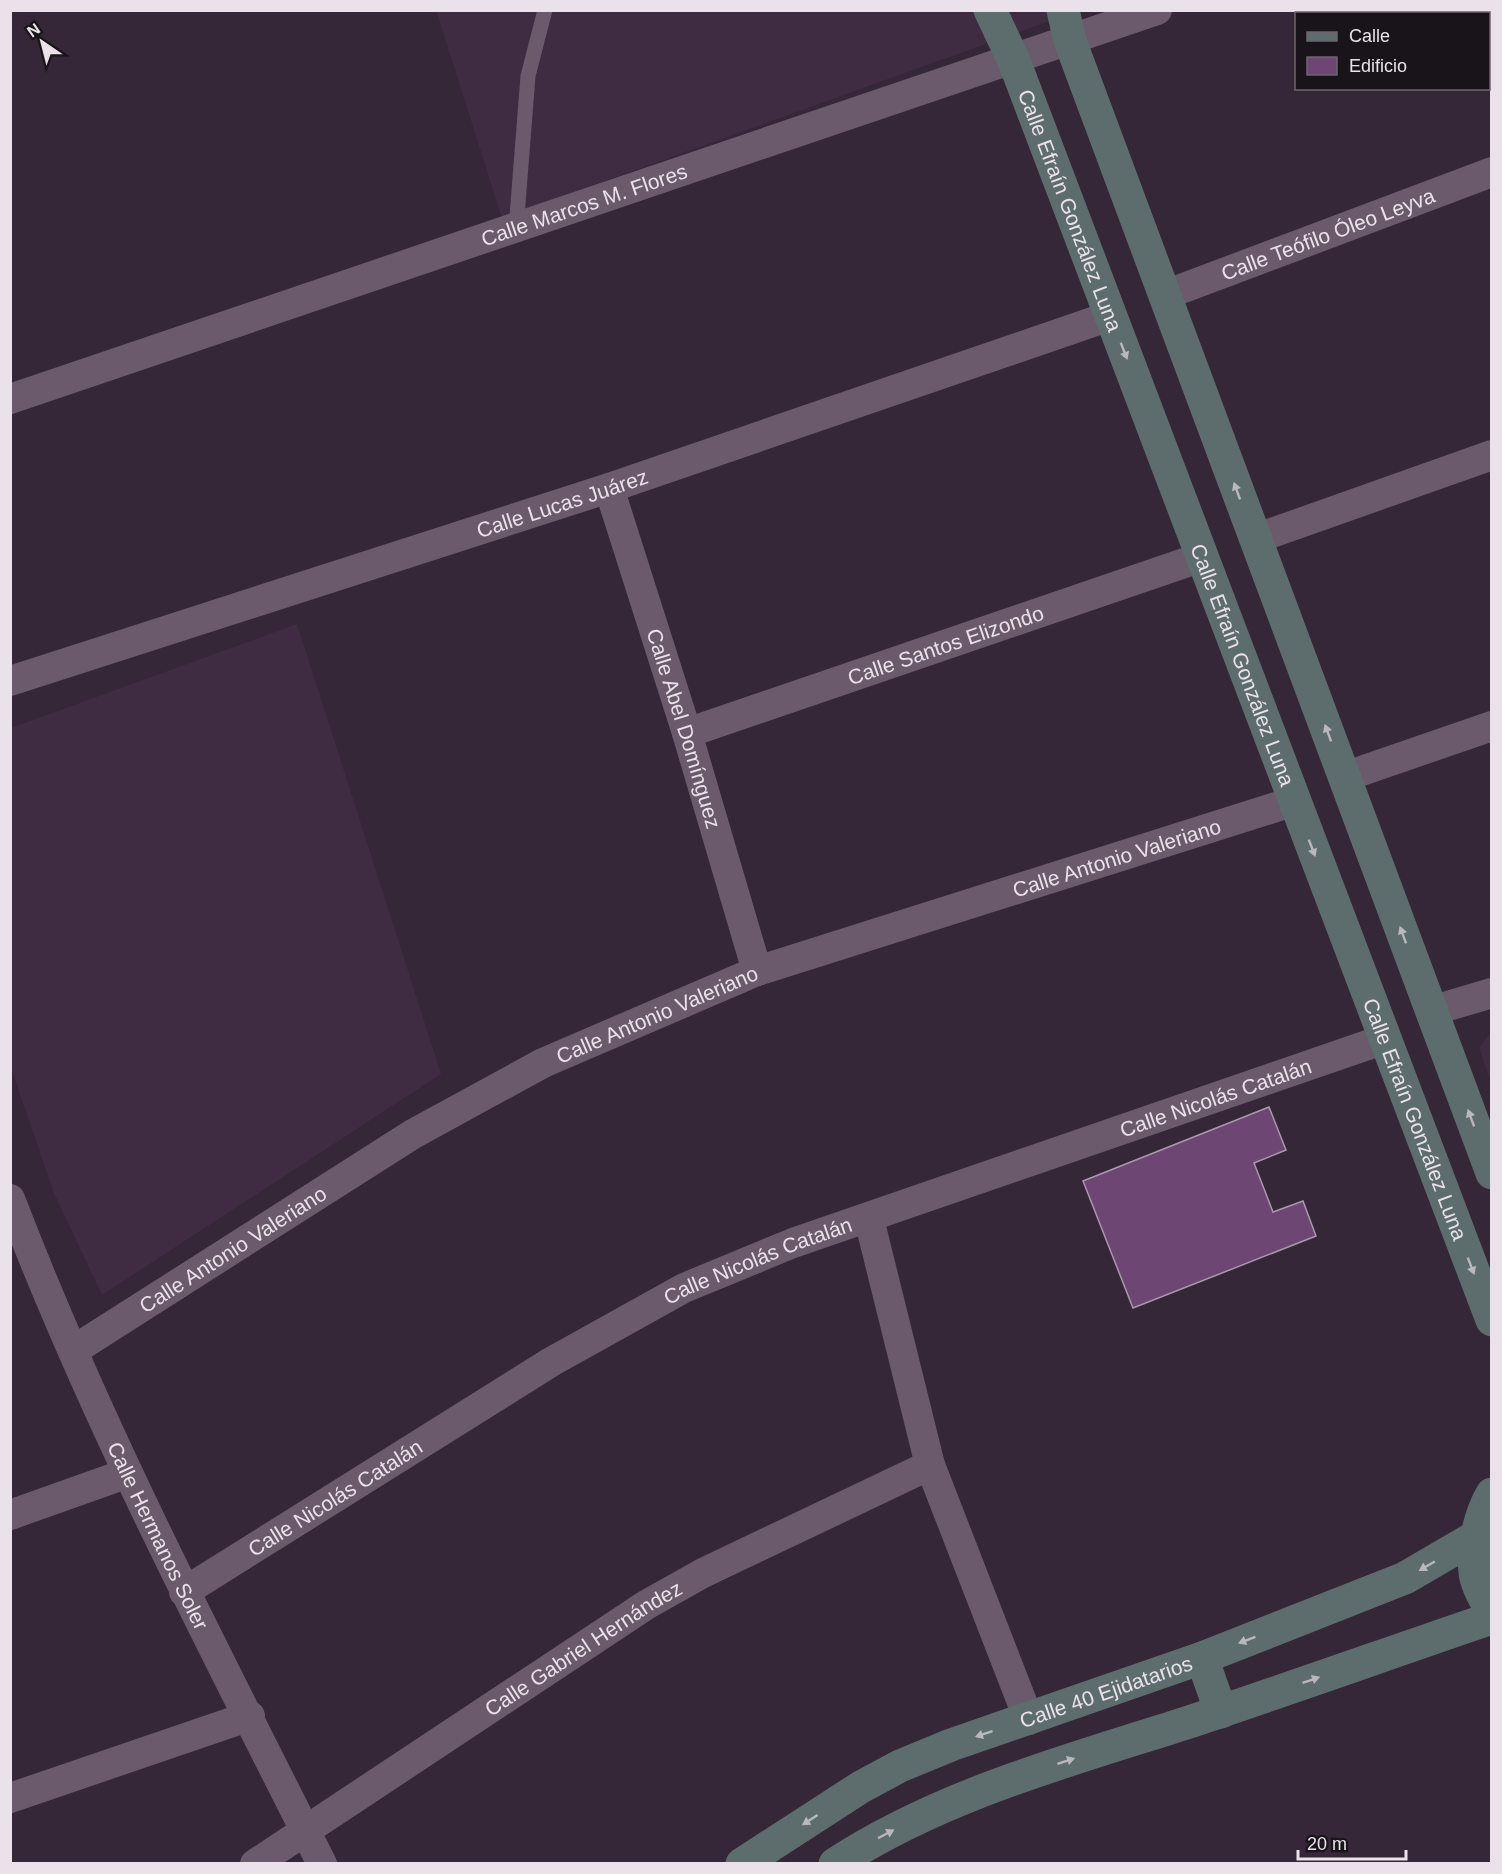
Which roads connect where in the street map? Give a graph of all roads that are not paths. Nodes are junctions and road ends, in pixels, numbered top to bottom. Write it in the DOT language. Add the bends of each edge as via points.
graph roads {
  1 [pos="545,10"];
  2 [pos="990,10"];
  3 [pos="1157,10"];
  4 [pos="1067,26"];
  5 [pos="1014,61"];
  6 [pos="1491,172"];
  7 [pos="516,229"];
  8 [pos="1165,295"];
  9 [pos="1110,316"];
  10 [pos="10,399"];
  11 [pos="1491,455"];
  12 [pos="609,488"];
  13 [pos="1255,539"];
  14 [pos="1202,557"];
  15 [pos="10,681"];
  16 [pos="1491,726"];
  17 [pos="687,733"];
  18 [pos="1344,777"];
  19 [pos="1294,801"];
  20 [pos="757,971"];
  21 [pos="1491,993"];
  22 [pos="1431,1011"];
  23 [pos="1385,1039"];
  24 [pos="1491,1173"];
  25 [pos="10,1199"];
  26 [pos="869,1219"];
  27 [pos="19,1247"];
  28 [pos="1491,1320"];
  29 [pos="74,1350"];
  30 [pos="930,1465"];
  31 [pos="128,1473"];
  32 [pos="1491,1494"];
  33 [pos="10,1515"];
  34 [pos="1477,1536"];
  35 [pos="184,1592"];
  36 [pos="1491,1611"];
  37 [pos="1491,1618"];
  38 [pos="1202,1658"];
  39 [pos="1221,1712"];
  40 [pos="250,1716"];
  41 [pos="1029,1720"];
  42 [pos="10,1798"];
  43 [pos="306,1830"];
  44 [pos="255,1863"];
  45 [pos="322,1863"];
  46 [pos="742,1863"];
  47 [pos="835,1863"];
  1 -- 7 [label="lane" via="528,76"];
  2 -- 5 [label="street, Calle Efraín González Luna"];
  3 -- 4 [label="street, Calle Marcos M. Flores"];
  4 -- 5 [label="street, Calle Marcos M. Flores"];
  4 -- 8 [label="street"];
  5 -- 7 [label="street, Calle Marcos M. Flores"];
  5 -- 9 [label="street, Calle Efraín González Luna"];
  6 -- 8 [label="street, Calle Teófilo Óleo Leyva"];
  7 -- 10 [label="street, Calle Marcos M. Flores"];
  13 -- 8 [label="street, one-way"];
  9 -- 12 [label="street, Calle Lucas Juárez"];
  9 -- 14 [label="street, Calle Efraín González Luna, one-way"];
  11 -- 13 [label="street"];
  12 -- 15 [label="street, Calle Lucas Juárez"];
  12 -- 17 [label="street, Calle Abel Domínguez"];
  18 -- 13 [label="street, one-way"];
  14 -- 17 [label="street, Calle Santos Elizondo"];
  14 -- 19 [label="street, Calle Efraín González Luna"];
  16 -- 18 [label="street"];
  17 -- 20 [label="street, Calle Abel Domínguez"];
  22 -- 18 [label="street, one-way"];
  19 -- 20 [label="street, Calle Antonio Valeriano"];
  19 -- 23 [label="street, Calle Efraín González Luna, one-way"];
  20 -- 29 [label="street, Calle Antonio Valeriano" via="543,1063 413,1134"];
  21 -- 22 [label="street"];
  24 -- 22 [label="street, one-way"];
  23 -- 26 [label="street, Calle Nicolás Catalán"];
  23 -- 28 [label="street, Calle Efraín González Luna, one-way"];
  25 -- 27 [label="street, Calle Hermanos Soler"];
  26 -- 30 [label="street"];
  26 -- 35 [label="street, Calle Nicolás Catalán" via="793,1244 684,1288 551,1362"];
  27 -- 29 [label="street, Calle Hermanos Soler"];
  29 -- 31 [label="street, Calle Hermanos Soler"];
  30 -- 41 [label="street"];
  30 -- 43 [label="street, Calle Gabriel Hernández" via="703,1573 646,1605"];
  31 -- 33 [label="street"];
  31 -- 35 [label="street, Calle Hermanos Soler"];
  32 -- 34 [label="street"];
  34 -- 36 [label="street" via="1475,1572"];
  34 -- 38 [label="street, Calle 40 Ejidatarios, one-way" via="1405,1578"];
  35 -- 40 [label="street, Calle Hermanos Soler"];
  39 -- 37 [label="street, one-way"];
  38 -- 39 [label="street"];
  38 -- 41 [label="street, Calle 40 Ejidatarios"];
  47 -- 39 [label="street, one-way" via="912,1820 1002,1782"];
  40 -- 42 [label="street"];
  40 -- 43 [label="street, Calle Hermanos Soler"];
  41 -- 46 [label="street, Calle 40 Ejidatarios, one-way" via="900,1766"];
  43 -- 44 [label="street, Calle Gabriel Hernández"];
  43 -- 45 [label="street, Calle Hermanos Soler"];
}
